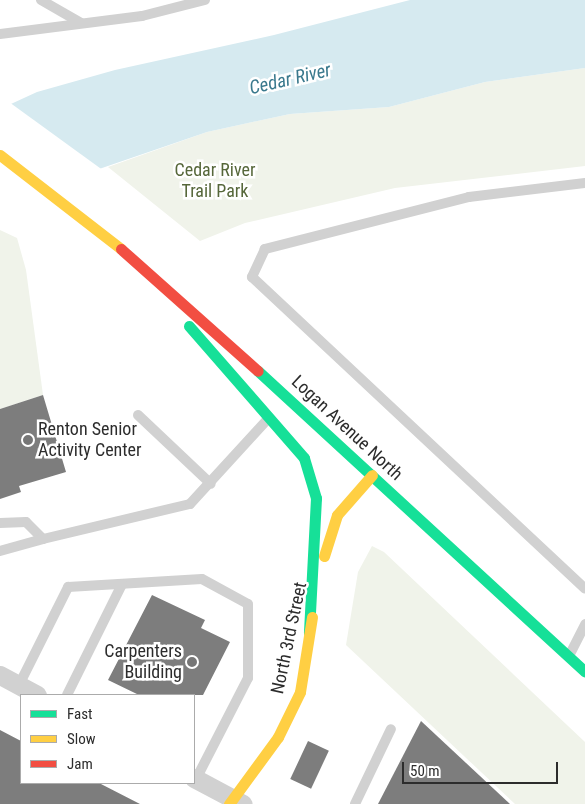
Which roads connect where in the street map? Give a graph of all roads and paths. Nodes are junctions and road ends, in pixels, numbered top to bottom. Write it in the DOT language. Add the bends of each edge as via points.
graph roads {
  1 [pos="42,0"];
  2 [pos="205,0"];
  3 [pos="81,23"];
  4 [pos="0,34"];
  5 [pos="0,155"];
  6 [pos="585,183"];
  7 [pos="115,243"];
  8 [pos="138,415"];
  9 [pos="268,418"];
  10 [pos="372,475"];
  11 [pos="211,484"];
  12 [pos="0,523"];
  13 [pos="43,539"];
  14 [pos="0,551"];
  15 [pos="122,584"];
  16 [pos="585,588"];
  17 [pos="585,624"];
  18 [pos="310,633"];
  19 [pos="569,656"];
  20 [pos="585,672"];
  21 [pos="0,675"];
  22 [pos="19,686"];
  23 [pos="35,694"];
  24 [pos="67,694"];
  25 [pos="391,729"];
  26 [pos="195,779"];
  27 [pos="236,802"];
  28 [pos="355,804"];
  1 -- 3 [label="lane"];
  2 -- 3 [label="lane" via="142,16"];
  3 -- 4 [label="lane"];
  5 -- 7 [label="main road, Logan Avenue North"];
  6 -- 16 [label="lane" via="469,197 265,249 252,277"];
  7 -- 9 [label="main road"];
  7 -- 10 [label="main road, Logan Avenue North"];
  8 -- 11 [label="lane"];
  9 -- 11 [label="lane"];
  9 -- 18 [label="main road" via="304,458 316,498"];
  10 -- 18 [label="main road, North 3rd Street" via="346,503 331,527"];
  10 -- 19 [label="main road, Logan Avenue North"];
  11 -- 13 [label="lane" via="190,504"];
  12 -- 13 [label="lane" via="26,522"];
  13 -- 14 [label="lane"];
  15 -- 22 [label="lane" via="68,587"];
  15 -- 24 [label="lane"];
  15 -- 26 [label="lane" via="202,579 248,604 248,678"];
  17 -- 19 [label="lane"];
  18 -- 27 [label="main road, North 3rd Street" via="300,692 278,736"];
  19 -- 20 [label="main road, Logan Avenue North"];
  21 -- 22 [label="street"];
  22 -- 23 [label="street"];
  25 -- 28 [label="lane"];
  26 -- 27 [label="street"];
}
